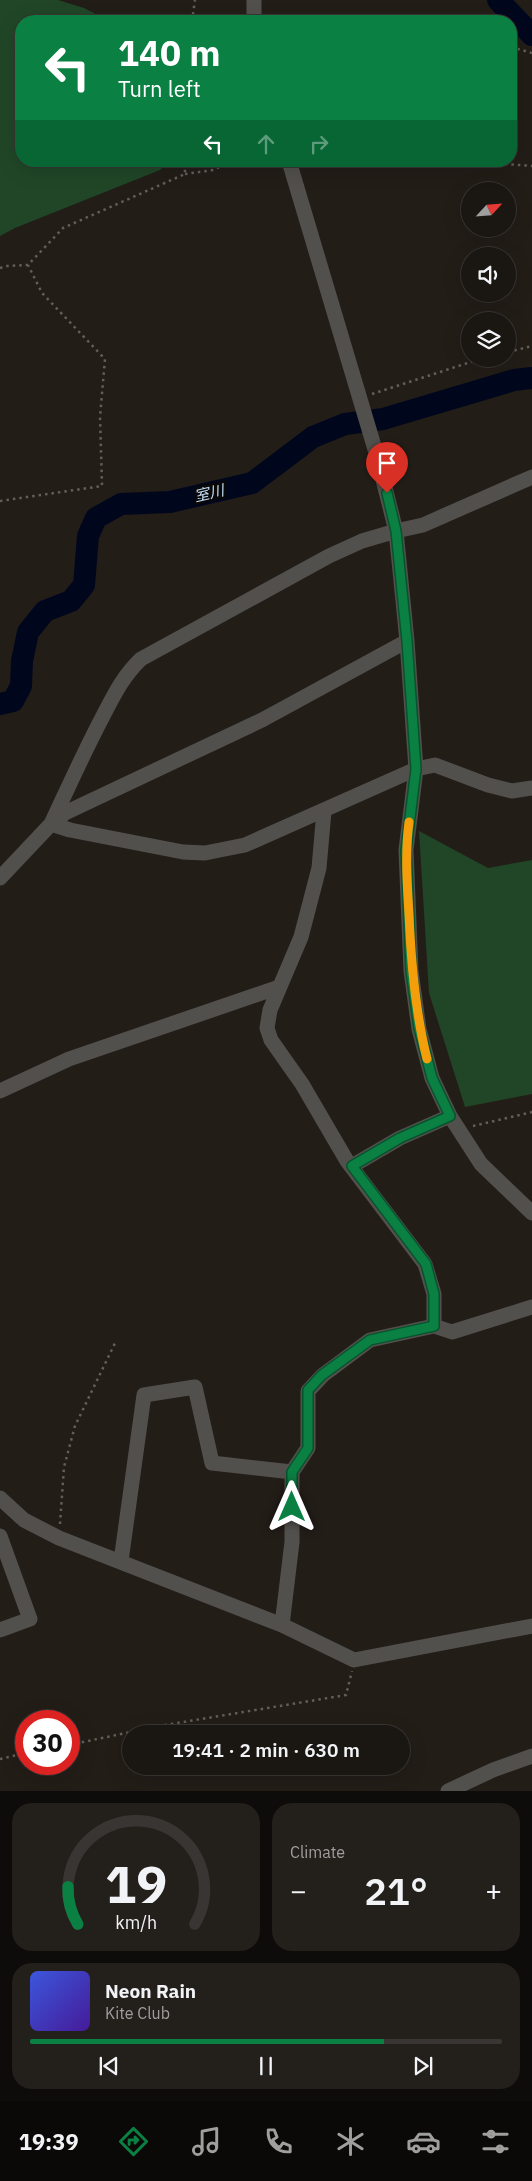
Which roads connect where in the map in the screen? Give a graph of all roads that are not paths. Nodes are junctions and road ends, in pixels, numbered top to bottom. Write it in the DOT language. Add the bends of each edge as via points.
graph roads {
  1 [pos="254,0"];
  2 [pos="254,15"];
  3 [pos="291,167"];
  4 [pos="532,477"];
  5 [pos="396,531"];
  6 [pos="407,641"];
  7 [pos="416,769"];
  8 [pos="532,788"];
  9 [pos="324,811"];
  10 [pos="51,824"];
  11 [pos="0,878"];
  12 [pos="280,987"];
  13 [pos="0,1091"];
  14 [pos="450,1116"];
  15 [pos="352,1166"];
  16 [pos="532,1213"];
  17 [pos="532,1306"];
  18 [pos="434,1326"];
  19 [pos="292,1472"];
  20 [pos="0,1498"];
  21 [pos="0,1536"];
  22 [pos="120,1562"];
  23 [pos="282,1625"];
  24 [pos="532,1626"];
  25 [pos="0,1630"];
  26 [pos="532,1756"];
  27 [pos="448,1791"];
  1 -- 2 [label="street"];
  3 -- 5 [label="street"];
  4 -- 5 [label="street" via="423,525"];
  5 -- 6 [label="street"];
  5 -- 10 [label="street" via="362,541 329,556 141,660 127,672"];
  6 -- 7 [label="street"];
  6 -- 10 [label="street" via="262,720 65,813"];
  7 -- 8 [label="street" via="435,765 512,791"];
  7 -- 9 [label="street"];
  7 -- 14 [label="street" via="406,850 411,971 419,1028 432,1078"];
  9 -- 10 [label="street" via="245,845 205,853 173,850"];
  9 -- 12 [label="street" via="319,868 301,937"];
  10 -- 11 [label="street"];
  12 -- 13 [label="street" via="69,1059"];
  12 -- 15 [label="street" via="268,1019 271,1040"];
  14 -- 15 [label="street" via="400,1138"];
  14 -- 16 [label="street" via="481,1164"];
  15 -- 18 [label="street" via="426,1264 434,1294"];
  17 -- 18 [label="street" via="452,1332"];
  18 -- 19 [label="street" via="370,1340 322,1375 308,1390 308,1448"];
  19 -- 22 [label="street" via="212,1463 195,1387 144,1395"];
  19 -- 23 [label="street" via="292,1542"];
  20 -- 22 [label="street" via="24,1520 58,1538"];
  21 -- 25 [label="street" via="30,1619"];
  22 -- 23 [label="street"];
  23 -- 24 [label="street" via="354,1660"];
  26 -- 27 [label="street"];
}
